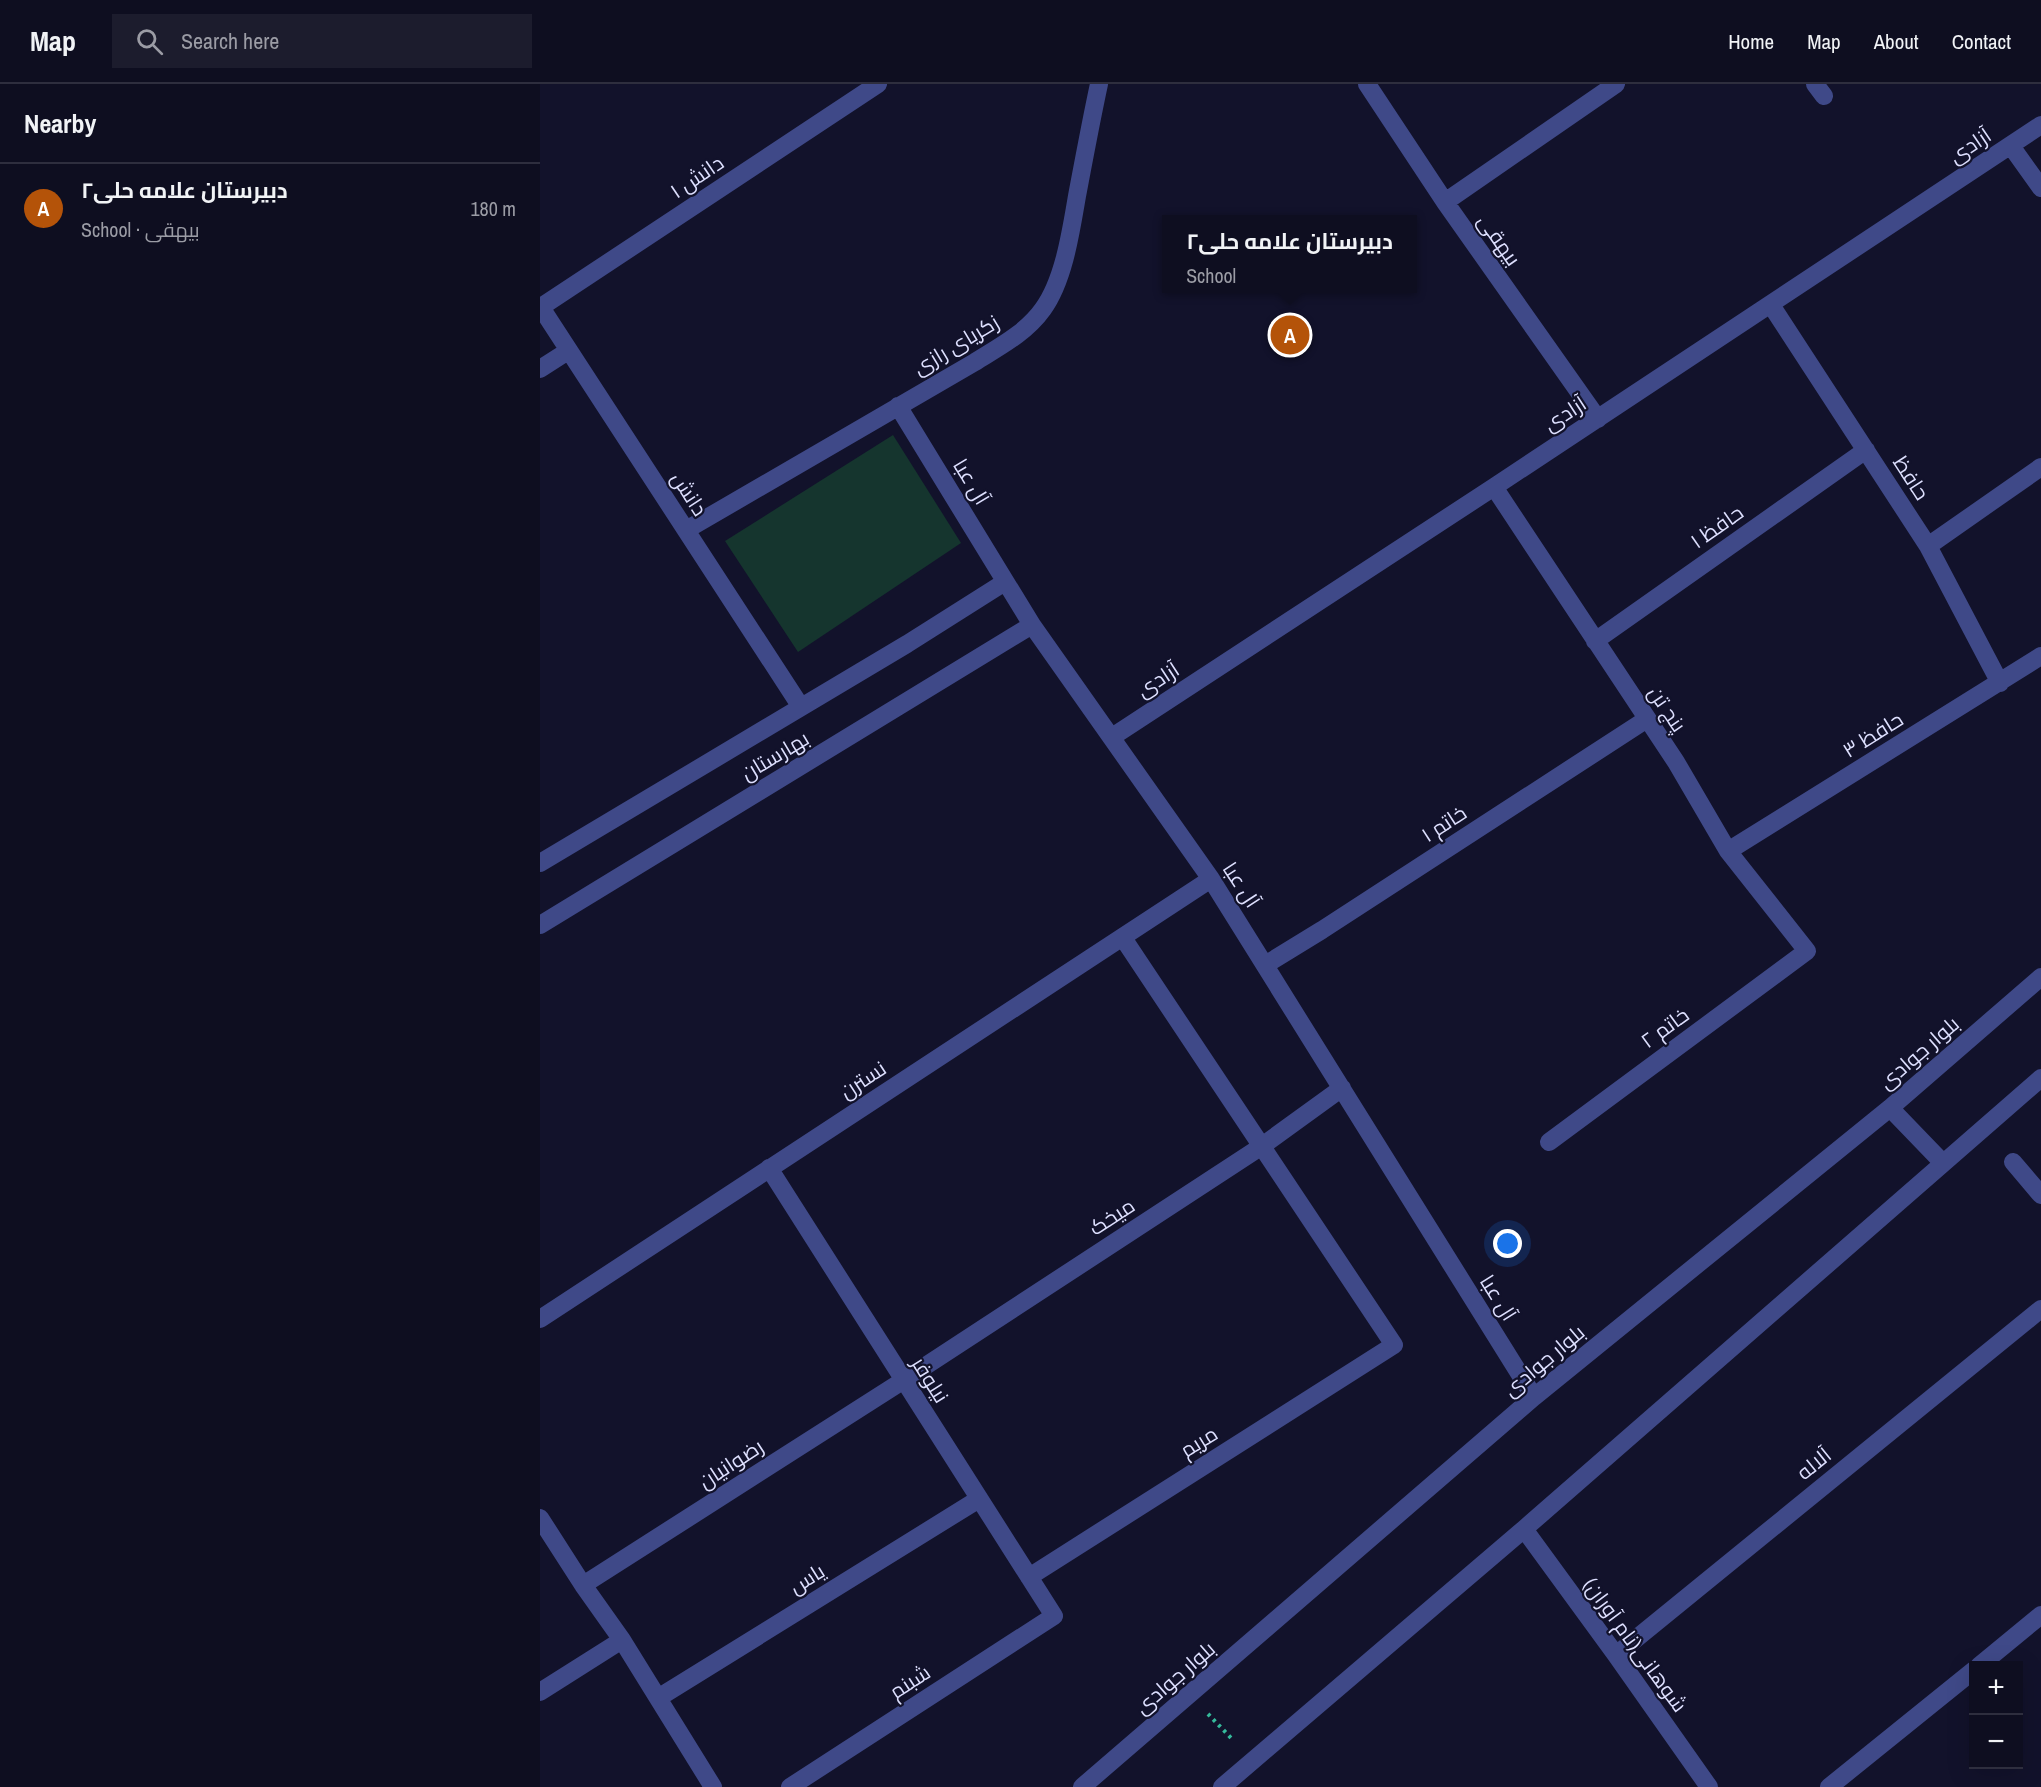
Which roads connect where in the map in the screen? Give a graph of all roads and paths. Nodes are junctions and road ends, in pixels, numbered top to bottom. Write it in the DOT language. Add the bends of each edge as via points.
graph roads {
  1 [pos="878,84"];
  2 [pos="1099,84"];
  3 [pos="1367,84"];
  4 [pos="1616,84"];
  5 [pos="2041,125"];
  6 [pos="2011,146"];
  7 [pos="2041,188"];
  8 [pos="1445,202"];
  9 [pos="1771,305"];
  10 [pos="541,306"];
  11 [pos="568,351"];
  12 [pos="540,369"];
  13 [pos="898,406"];
  14 [pos="1598,419"];
  15 [pos="1866,450"];
  16 [pos="2041,467"];
  17 [pos="1494,487"];
  18 [pos="686,530"];
  19 [pos="1928,546"];
  20 [pos="1005,582"];
  21 [pos="1032,625"];
  22 [pos="1595,641"];
  23 [pos="2041,656"];
  24 [pos="2000,683"];
  25 [pos="801,707"];
  26 [pos="1647,719"];
  27 [pos="1112,737"];
  28 [pos="1728,851"];
  29 [pos="540,863"];
  30 [pos="1211,879"];
  31 [pos="540,925"];
  32 [pos="1123,938"];
  33 [pos="1807,951"];
  34 [pos="1265,965"];
  35 [pos="2041,977"];
  36 [pos="2041,1078"];
  37 [pos="1342,1088"];
  38 [pos="1890,1108"];
  39 [pos="1549,1142"];
  40 [pos="1262,1146"];
  41 [pos="2013,1162"];
  42 [pos="1943,1163"];
  43 [pos="769,1168"];
  44 [pos="2041,1195"];
  45 [pos="2041,1309"];
  46 [pos="540,1318"];
  47 [pos="904,1380"];
  48 [pos="1534,1397"];
  49 [pos="979,1499"];
  50 [pos="540,1518"];
  51 [pos="1524,1529"];
  52 [pos="1029,1577"];
  53 [pos="583,1585"];
  54 [pos="2041,1615"];
  55 [pos="1054,1616"];
  56 [pos="622,1640"];
  57 [pos="1616,1655"];
  58 [pos="1984,1661"];
  59 [pos="1969,1674"];
  60 [pos="540,1692"];
  61 [pos="1189,1695"];
  62 [pos="658,1698"];
  63 [pos="1253,1761"];
  64 [pos="713,1787"];
  65 [pos="790,1787"];
  66 [pos="1082,1787"];
  67 [pos="1222,1787"];
  68 [pos="1708,1787"];
  69 [pos="1829,1787"];
  1 -- 10 [label="street, دانش ۱"];
  2 -- 13 [label="street, زکریای رازی" via="1070,235 1056,284 1043,309 1000,346"];
  3 -- 8 [label="street, بیهقی"];
  4 -- 8 [label="street"];
  5 -- 6 [label="street, آزادی"];
  6 -- 7 [label="street"];
  6 -- 9 [label="street, آزادی"];
  8 -- 14 [label="street, بیهقی"];
  9 -- 14 [label="street, آزادی"];
  9 -- 15 [label="street, حافظ"];
  10 -- 11 [label="street, دانش"];
  11 -- 12 [label="street"];
  11 -- 18 [label="street, دانش"];
  13 -- 18 [label="street, زکریای رازی"];
  13 -- 20 [label="street, آل عبا"];
  14 -- 17 [label="street, آزادی"];
  15 -- 19 [label="street, حافظ"];
  15 -- 22 [label="street, حافظ ۱"];
  16 -- 19 [label="street"];
  17 -- 22 [label="street, پنج تن"];
  17 -- 27 [label="street, آزادی"];
  18 -- 25 [label="street, دانش"];
  19 -- 24 [label="street, حافظ"];
  20 -- 21 [label="street, آل عبا"];
  20 -- 25 [label="street, بهارستان"];
  21 -- 27 [label="street, آل عبا"];
  21 -- 31 [label="street, بهارستان"];
  22 -- 26 [label="street, پنج تن"];
  23 -- 24 [label="street, حافظ ۳"];
  24 -- 28 [label="street, حافظ ۳"];
  25 -- 29 [label="street, بهارستان"];
  26 -- 28 [label="street, پنج تن"];
  26 -- 34 [label="street, خاتم ۱"];
  27 -- 30 [label="street, آل عبا"];
  28 -- 33 [label="street, پنج تن"];
  30 -- 32 [label="street, نسترن"];
  30 -- 34 [label="street, آل عبا"];
  32 -- 40 [label="street"];
  32 -- 43 [label="street, نسترن"];
  33 -- 39 [label="street, خاتم ۲"];
  34 -- 37 [label="street, آل عبا"];
  35 -- 38 [label="street, بلوار جوادی"];
  36 -- 42 [label="street"];
  37 -- 40 [label="street, میخک"];
  37 -- 48 [label="street, آل عبا"];
  38 -- 42 [label="street"];
  38 -- 48 [label="street, بلوار جوادی"];
  40 -- 47 [label="street, میخک"];
  40 -- 52 [label="street, مریم" via="1394,1345"];
  41 -- 44 [label="street"];
  42 -- 51 [label="street"];
  43 -- 46 [label="street, نسترن"];
  43 -- 47 [label="street, نیلوفر"];
  45 -- 57 [label="street, آلاله"];
  47 -- 49 [label="street, نیلوفر"];
  47 -- 53 [label="street, رضوانیان"];
  48 -- 61 [label="street, بلوار جوادی"];
  49 -- 52 [label="street, نیلوفر"];
  49 -- 62 [label="street, یاس"];
  50 -- 53 [label="street"];
  51 -- 57 [label="street, شوهانی(نام آوران)"];
  51 -- 63 [label="street"];
  52 -- 55 [label="street, نیلوفر"];
  53 -- 56 [label="street"];
  54 -- 58 [label="street"];
  55 -- 65 [label="street, شبنم"];
  56 -- 60 [label="street"];
  56 -- 62 [label="street"];
  57 -- 68 [label="street, شوهانی(نام آوران)"];
  59 -- 69 [label="street"];
  61 -- 63 [label="path"];
  61 -- 66 [label="street, بلوار جوادی"];
  62 -- 64 [label="street"];
  63 -- 67 [label="street"];
}
